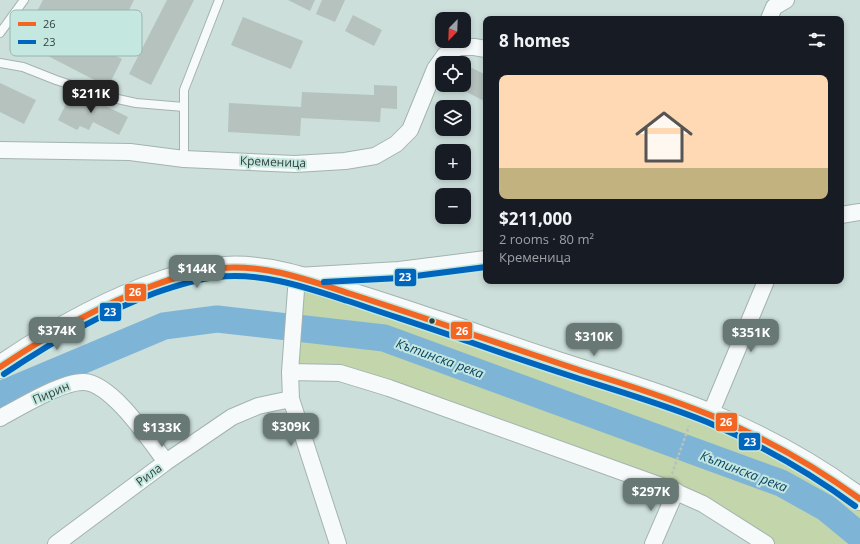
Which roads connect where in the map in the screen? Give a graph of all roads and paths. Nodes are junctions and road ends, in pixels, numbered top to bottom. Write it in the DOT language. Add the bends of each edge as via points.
graph roads {
  1 [pos="24,0"];
  2 [pos="219,0"];
  3 [pos="17,10"];
  4 [pos="10,20"];
  5 [pos="0,34"];
  6 [pos="483,48"];
  7 [pos="0,63"];
  8 [pos="184,107"];
  9 [pos="0,150"];
  10 [pos="184,159"];
  11 [pos="860,212"];
  12 [pos="844,215"];
  13 [pos="483,259"];
  14 [pos="297,276"];
  15 [pos="765,284"];
  16 [pos="0,367"];
  17 [pos="290,372"];
  18 [pos="291,399"];
  19 [pos="710,415"];
  20 [pos="0,418"];
  21 [pos="688,431"];
  22 [pos="166,462"];
  23 [pos="676,463"];
  24 [pos="676,491"];
  25 [pos="860,499"];
  26 [pos="56,544"];
  27 [pos="338,544"];
  28 [pos="653,544"];
  29 [pos="766,544"];
  1 -- 3 [label="lane"];
  2 -- 8 [label="lane" via="184,90"];
  4 -- 5 [label="lane"];
  6 -- 10 [label="street, Кременица" via="459,47 445,55 435,69 410,130 396,144 375,156 294,164"];
  7 -- 8 [label="lane" via="23,68 104,96 136,103"];
  8 -- 10 [label="lane"];
  9 -- 10 [label="street, Кременица" via="130,152"];
  11 -- 12 [label="street"];
  13 -- 14 [label="street" via="400,270"];
  14 -- 16 [label="street" via="251,268 194,272 143,289 99,309"];
  14 -- 17 [label="street"];
  14 -- 19 [label="street"];
  15 -- 19 [label="street"];
  17 -- 18 [label="street"];
  17 -- 24 [label="street" via="340,373"];
  18 -- 22 [label="street, Рила" via="258,406 232,417"];
  18 -- 27 [label="street"];
  19 -- 25 [label="street" via="805,462"];
  20 -- 22 [label="street, Пирин" via="70,383 85,382 100,388 119,403"];
  21 -- 23 [label="path"];
  22 -- 26 [label="street, Рила"];
  24 -- 28 [label="street"];
  24 -- 29 [label="street" via="703,504"];
}
